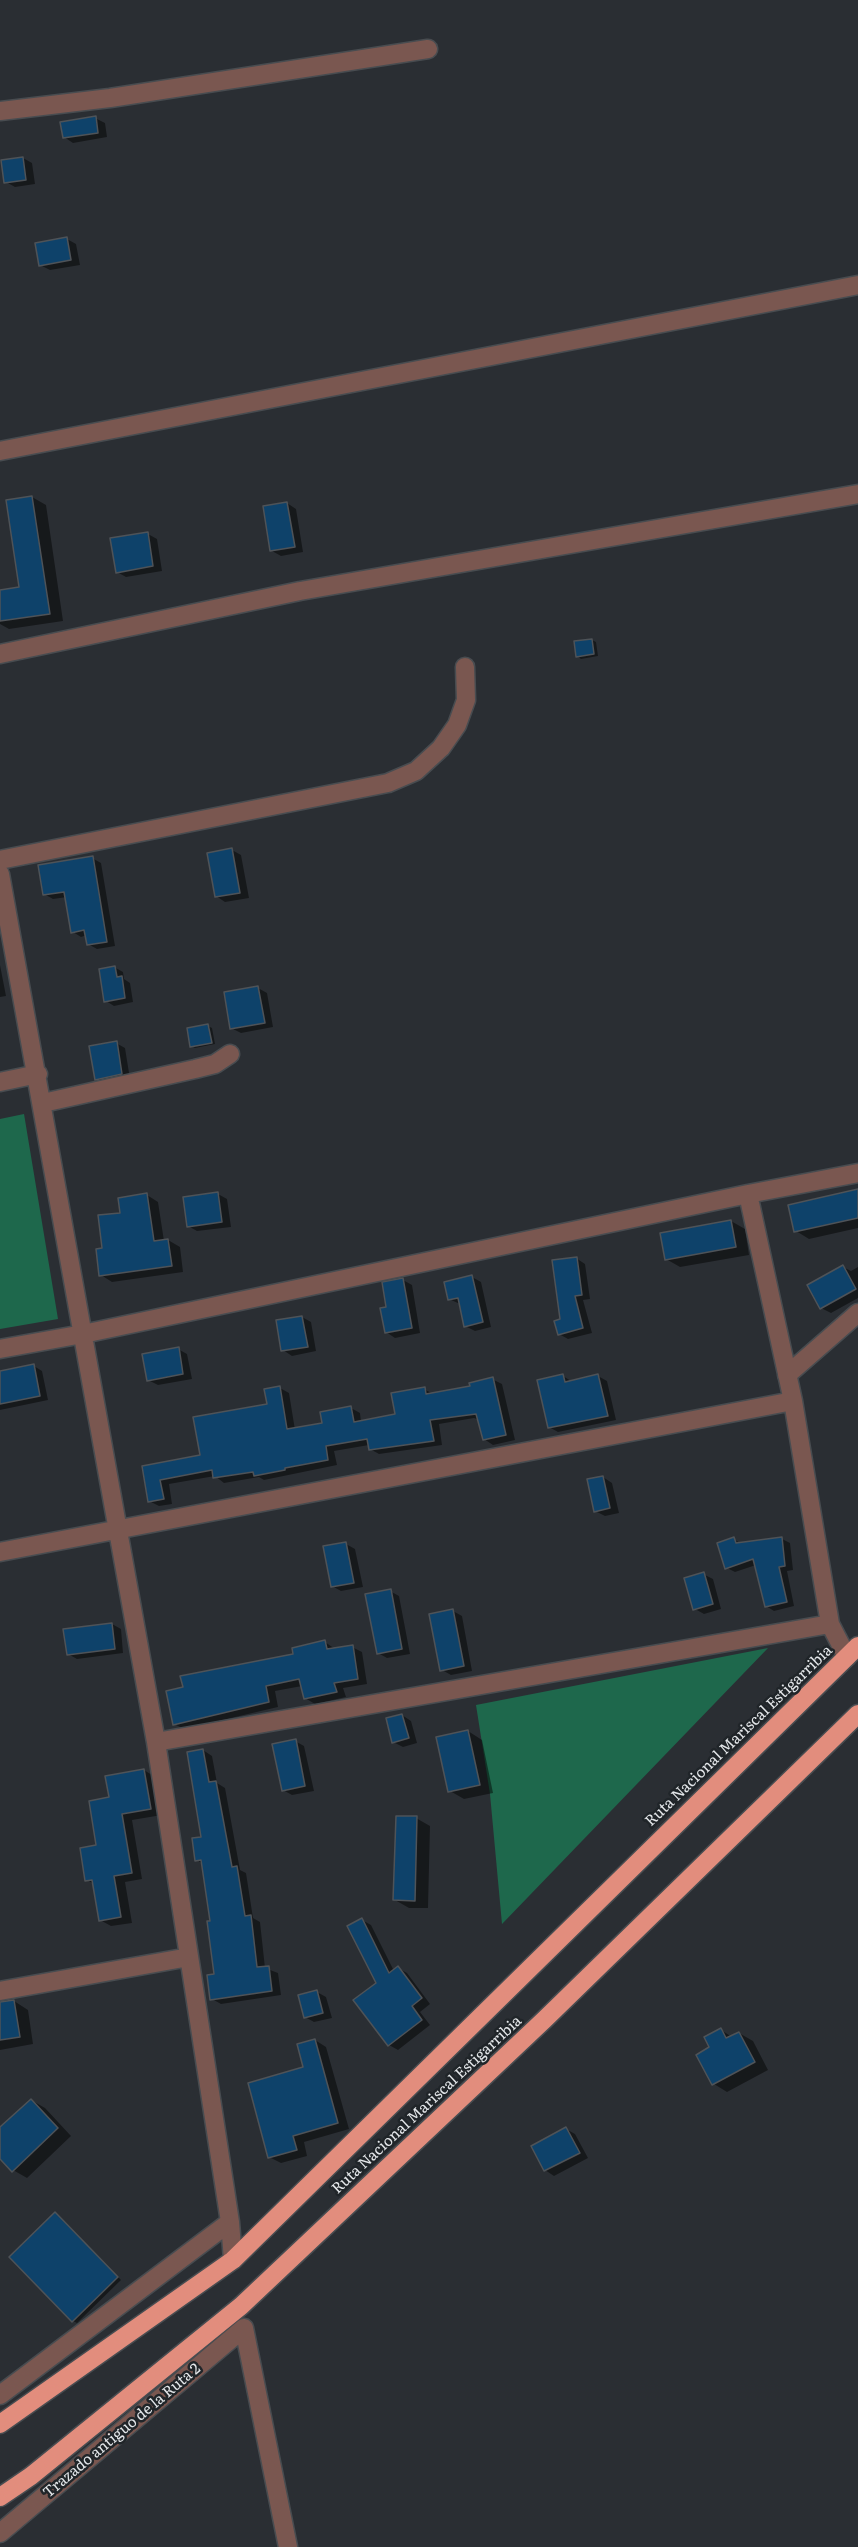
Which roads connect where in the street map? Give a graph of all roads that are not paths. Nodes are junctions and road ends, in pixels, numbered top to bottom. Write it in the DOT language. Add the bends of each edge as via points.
graph roads {
  1 [pos="428,49"];
  2 [pos="0,111"];
  3 [pos="858,285"];
  4 [pos="0,451"];
  5 [pos="858,494"];
  6 [pos="0,654"];
  7 [pos="465,667"];
  8 [pos="0,860"];
  9 [pos="0,878"];
  10 [pos="230,1054"];
  11 [pos="38,1074"];
  12 [pos="0,1082"];
  13 [pos="43,1102"];
  14 [pos="858,1173"];
  15 [pos="748,1194"];
  16 [pos="858,1313"];
  17 [pos="83,1334"];
  18 [pos="0,1349"];
  19 [pos="787,1375"];
  20 [pos="793,1401"];
  21 [pos="118,1530"];
  22 [pos="0,1552"];
  23 [pos="830,1624"];
  24 [pos="852,1651"];
  25 [pos="858,1714"];
  26 [pos="156,1742"];
  27 [pos="189,1957"];
  28 [pos="0,1991"];
  29 [pos="230,2222"];
  30 [pos="233,2260"];
  31 [pos="0,2395"];
  32 [pos="0,2424"];
  33 [pos="0,2497"];
  34 [pos="0,2534"];
  35 [pos="288,2547"];
  1 -- 2 [label="street"];
  3 -- 4 [label="street"];
  5 -- 6 [label="street" via="300,591"];
  7 -- 8 [label="street" via="466,699 457,725 441,748 416,771 376,785"];
  9 -- 11 [label="street"];
  10 -- 13 [label="street" via="195,1069"];
  11 -- 12 [label="street"];
  11 -- 13 [label="street"];
  13 -- 17 [label="street"];
  14 -- 15 [label="street"];
  15 -- 17 [label="street"];
  15 -- 19 [label="street"];
  16 -- 19 [label="street"];
  17 -- 18 [label="street"];
  17 -- 21 [label="street"];
  19 -- 20 [label="street"];
  20 -- 21 [label="street"];
  20 -- 23 [label="street"];
  21 -- 22 [label="street"];
  21 -- 26 [label="street"];
  23 -- 24 [label="street"];
  23 -- 26 [label="street"];
  24 -- 30 [label="highway, Ruta Nacional Mariscal Estigarribia"];
  25 -- 33 [label="highway, Ruta Nacional Mariscal Estigarribia" via="241,2306"];
  26 -- 27 [label="street"];
  27 -- 28 [label="street"];
  27 -- 29 [label="street"];
  29 -- 30 [label="street"];
  29 -- 31 [label="street"];
  30 -- 32 [label="highway, Ruta Nacional Mariscal Estigarribia"];
  34 -- 35 [label="street, Trazado antiguo de la Ruta 2" via="244,2328"];
}
